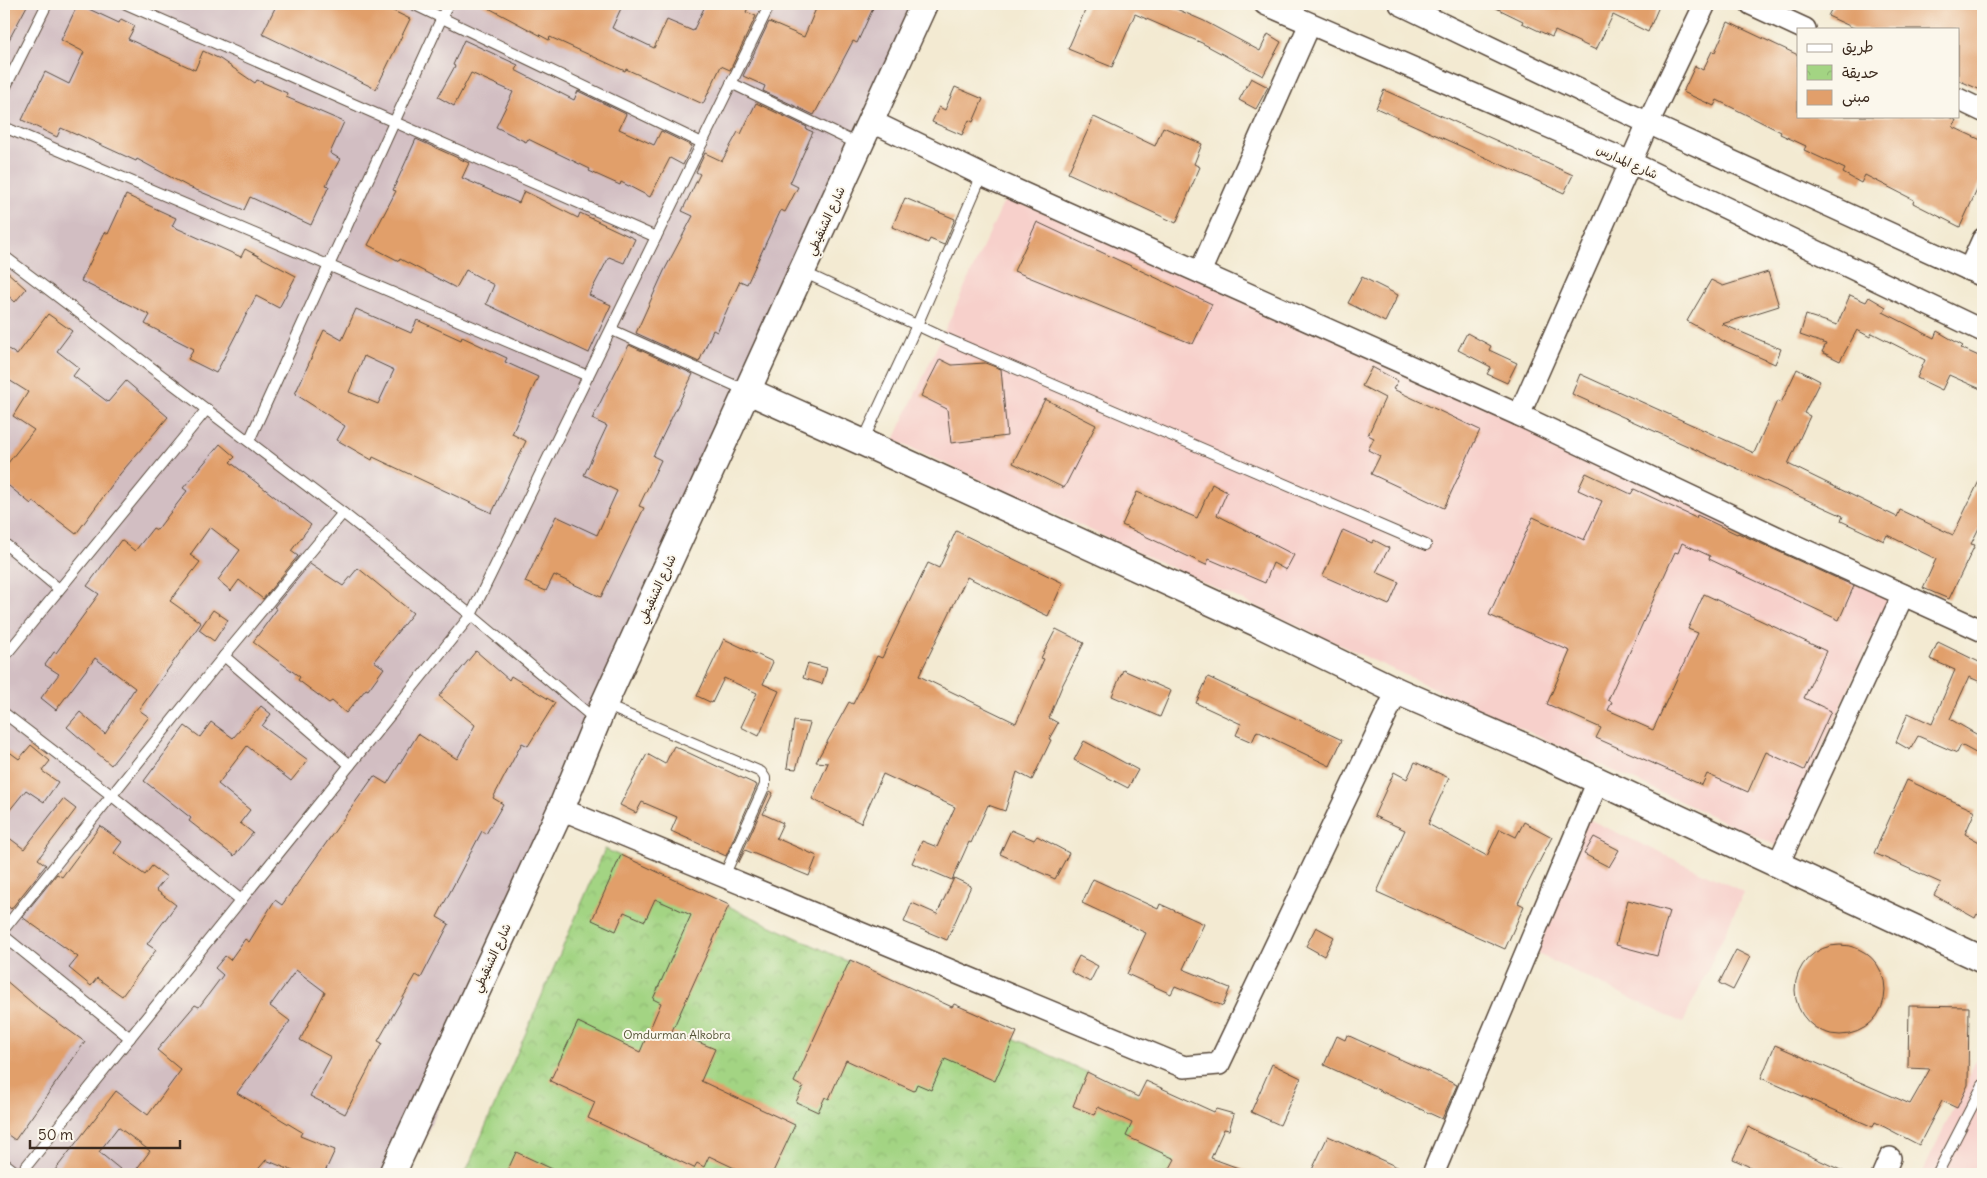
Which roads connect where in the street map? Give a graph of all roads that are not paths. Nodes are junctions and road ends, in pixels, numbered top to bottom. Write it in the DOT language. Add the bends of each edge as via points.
graph roads {
  1 [pos="47,4"];
  2 [pos="126,4"];
  3 [pos="413,4"];
  4 [pos="448,4"];
  5 [pos="770,4"];
  6 [pos="924,4"];
  7 [pos="1265,4"];
  8 [pos="1400,4"];
  9 [pos="1705,4"];
  10 [pos="1751,4"];
  11 [pos="442,17"];
  12 [pos="1310,24"];
  13 [pos="1803,28"];
  14 [pos="731,83"];
  15 [pos="4,90"];
  16 [pos="1960,100"];
  17 [pos="1983,111"];
  18 [pos="395,121"];
  19 [pos="871,121"];
  20 [pos="1648,123"];
  21 [pos="4,127"];
  22 [pos="702,142"];
  23 [pos="860,146"];
  24 [pos="1630,162"];
  25 [pos="982,175"];
  26 [pos="656,237"];
  27 [pos="1983,239"];
  28 [pos="4,256"];
  29 [pos="329,266"];
  30 [pos="803,272"];
  31 [pos="1200,272"];
  32 [pos="1976,273"];
  33 [pos="917,325"];
  34 [pos="612,330"];
  35 [pos="1983,330"];
  36 [pos="588,376"];
  37 [pos="748,391"];
  38 [pos="206,410"];
  39 [pos="1519,415"];
  40 [pos="249,441"];
  41 [pos="862,442"];
  42 [pos="343,514"];
  43 [pos="4,543"];
  44 [pos="1426,545"];
  45 [pos="59,589"];
  46 [pos="1903,594"];
  47 [pos="471,615"];
  48 [pos="1983,631"];
  49 [pos="224,656"];
  50 [pos="4,657"];
  51 [pos="1397,691"];
  52 [pos="4,712"];
  53 [pos="601,713"];
  54 [pos="350,765"];
  55 [pos="1598,781"];
  56 [pos="111,795"];
  57 [pos="561,809"];
  58 [pos="1778,864"];
  59 [pos="724,876"];
  60 [pos="241,900"];
  61 [pos="4,929"];
  62 [pos="4,936"];
  63 [pos="1983,960"];
  64 [pos="130,1038"];
  65 [pos="1983,1085"];
  66 [pos="4,1163"];
  67 [pos="19,1174"];
  68 [pos="392,1174"];
  69 [pos="1433,1174"];
  70 [pos="1937,1174"];
  1 -- 15 [label="lane"];
  2 -- 18 [label="lane"];
  3 -- 11 [label="lane"];
  4 -- 11 [label="lane"];
  5 -- 14 [label="lane"];
  6 -- 19 [label="street, شارع الشنقيطي"];
  7 -- 12 [label="street, شارع المدارس"];
  8 -- 20 [label="street"];
  9 -- 20 [label="street"];
  10 -- 13 [label="street"];
  11 -- 18 [label="lane"];
  11 -- 22 [label="lane"];
  12 -- 24 [label="street, شارع المدارس"];
  12 -- 31 [label="street"];
  14 -- 22 [label="lane"];
  14 -- 23 [label="lane"];
  16 -- 17 [label="street"];
  18 -- 26 [label="lane"];
  18 -- 29 [label="lane"];
  19 -- 23 [label="street, شارع الشنقيطي"];
  19 -- 25 [label="street"];
  20 -- 24 [label="street"];
  20 -- 32 [label="street"];
  21 -- 29 [label="lane"];
  22 -- 26 [label="lane"];
  23 -- 30 [label="street, شارع الشنقيطي"];
  24 -- 35 [label="street, شارع المدارس"];
  24 -- 39 [label="street"];
  25 -- 31 [label="street"];
  25 -- 33 [label="lane"];
  26 -- 34 [label="lane"];
  27 -- 32 [label="street"];
  28 -- 38 [label="lane"];
  29 -- 36 [label="lane"];
  29 -- 40 [label="lane"];
  30 -- 33 [label="lane"];
  30 -- 37 [label="street, شارع الشنقيطي"];
  31 -- 39 [label="street"];
  33 -- 41 [label="lane"];
  33 -- 44 [label="lane"];
  34 -- 36 [label="lane"];
  34 -- 37 [label="lane"];
  36 -- 47 [label="lane"];
  37 -- 41 [label="street"];
  37 -- 53 [label="street, شارع الشنقيطي"];
  38 -- 40 [label="lane"];
  38 -- 45 [label="lane"];
  39 -- 46 [label="street"];
  40 -- 42 [label="lane"];
  41 -- 51 [label="street" via="1259,624"];
  42 -- 47 [label="lane"];
  42 -- 49 [label="lane"];
  43 -- 45 [label="lane"];
  45 -- 50 [label="lane"];
  46 -- 48 [label="street"];
  46 -- 58 [label="street"];
  47 -- 53 [label="lane"];
  47 -- 54 [label="lane"];
  49 -- 54 [label="lane"];
  49 -- 56 [label="lane"];
  51 -- 55 [label="street"];
  51 -- 59 [label="street" via="1219,1064 1184,1067"];
  52 -- 56 [label="lane"];
  53 -- 57 [label="street, شارع الشنقيطي"];
  53 -- 59 [label="lane" via="761,772 765,785"];
  54 -- 60 [label="lane"];
  55 -- 58 [label="street"];
  55 -- 69 [label="street"];
  56 -- 60 [label="lane"];
  56 -- 61 [label="lane"];
  57 -- 59 [label="street"];
  57 -- 68 [label="street, شارع الشنقيطي"];
  58 -- 63 [label="street"];
  60 -- 64 [label="lane"];
  62 -- 64 [label="lane"];
  64 -- 67 [label="lane"];
  65 -- 70 [label="lane"];
  66 -- 67 [label="lane"];
}
